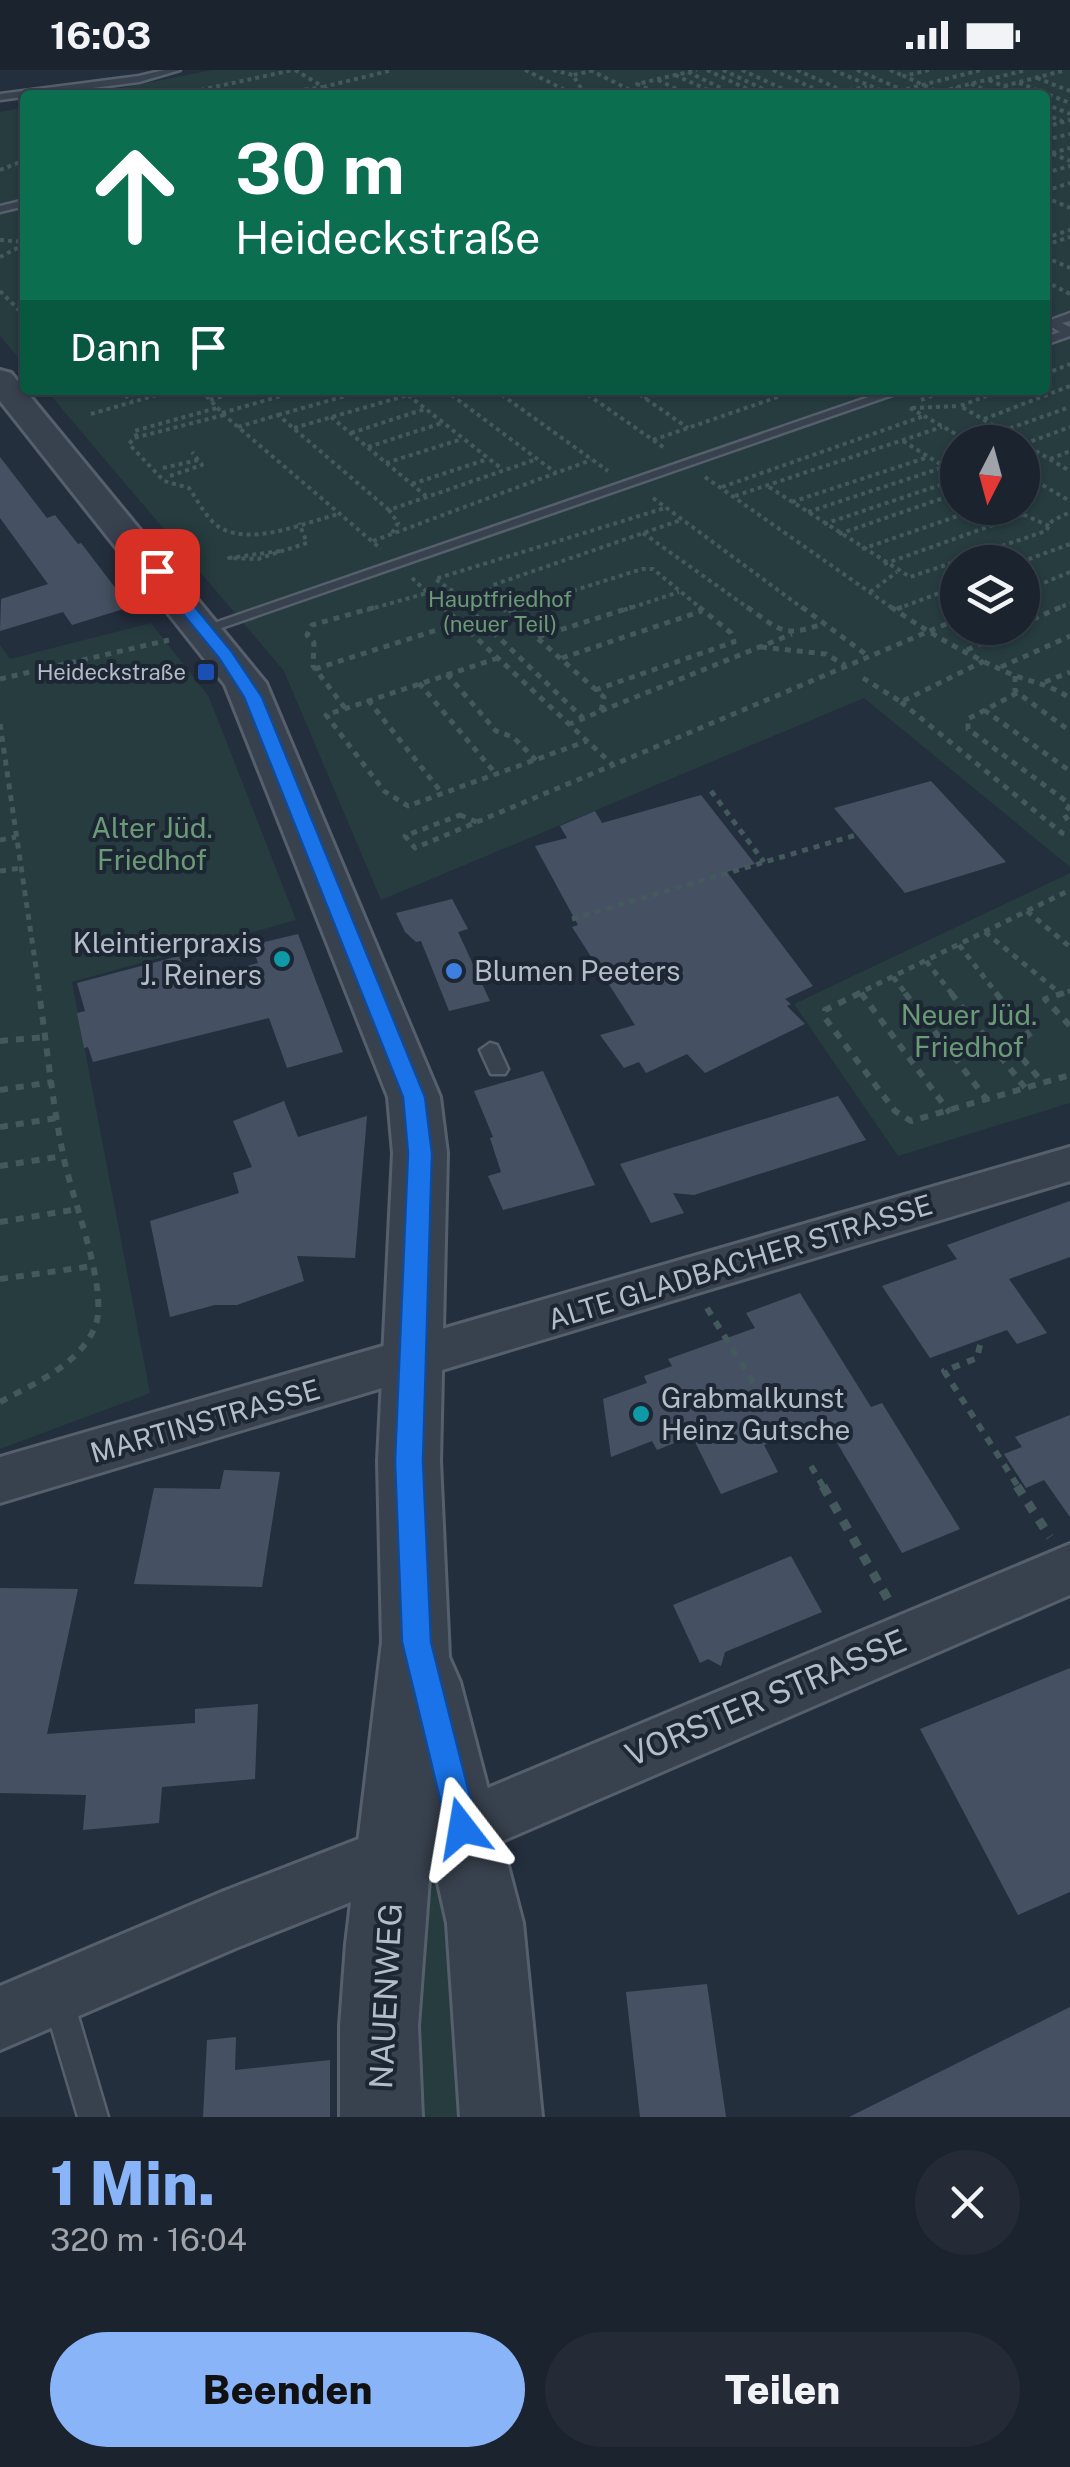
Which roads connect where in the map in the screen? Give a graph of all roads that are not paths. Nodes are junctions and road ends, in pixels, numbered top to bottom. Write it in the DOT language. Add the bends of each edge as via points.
graph roads {
  1 [pos="175,70"];
  2 [pos="54,90"];
  3 [pos="1070,317"];
  4 [pos="1050,338"];
  5 [pos="0,380"];
  6 [pos="885,395"];
  7 [pos="204,629"];
  8 [pos="1070,1164"];
  9 [pos="410,1361"];
  10 [pos="0,1480"];
  11 [pos="1065,1560"];
  12 [pos="429,1841"];
  13 [pos="56,1992"];
  14 [pos="0,2018"];
  15 [pos="94,2117"];
  16 [pos="382,2117"];
  17 [pos="500,2117"];
  1 -- 2 [label="lane"];
  3 -- 4 [label="lane" via="1052,323 1070,332"];
  5 -- 7 [label="street"];
  6 -- 7 [label="lane"];
  7 -- 9 [label="street" via="245,683 266,726 414,1097 420,1153"];
  8 -- 9 [label="street, ALTE GLADBACHER STRASSE"];
  9 -- 10 [label="street, MARTINSTRASSE"];
  9 -- 12 [label="street, NAUENWEG" via="416,1642"];
  11 -- 12 [label="street, VORSTER STRASSE" via="910,1637"];
  12 -- 13 [label="street"];
  12 -- 16 [label="street, NAUENWEG" via="379,2026"];
  12 -- 17 [label="street, NAUENWEG" via="486,1924"];
  13 -- 14 [label="street"];
  13 -- 15 [label="lane"];
}
